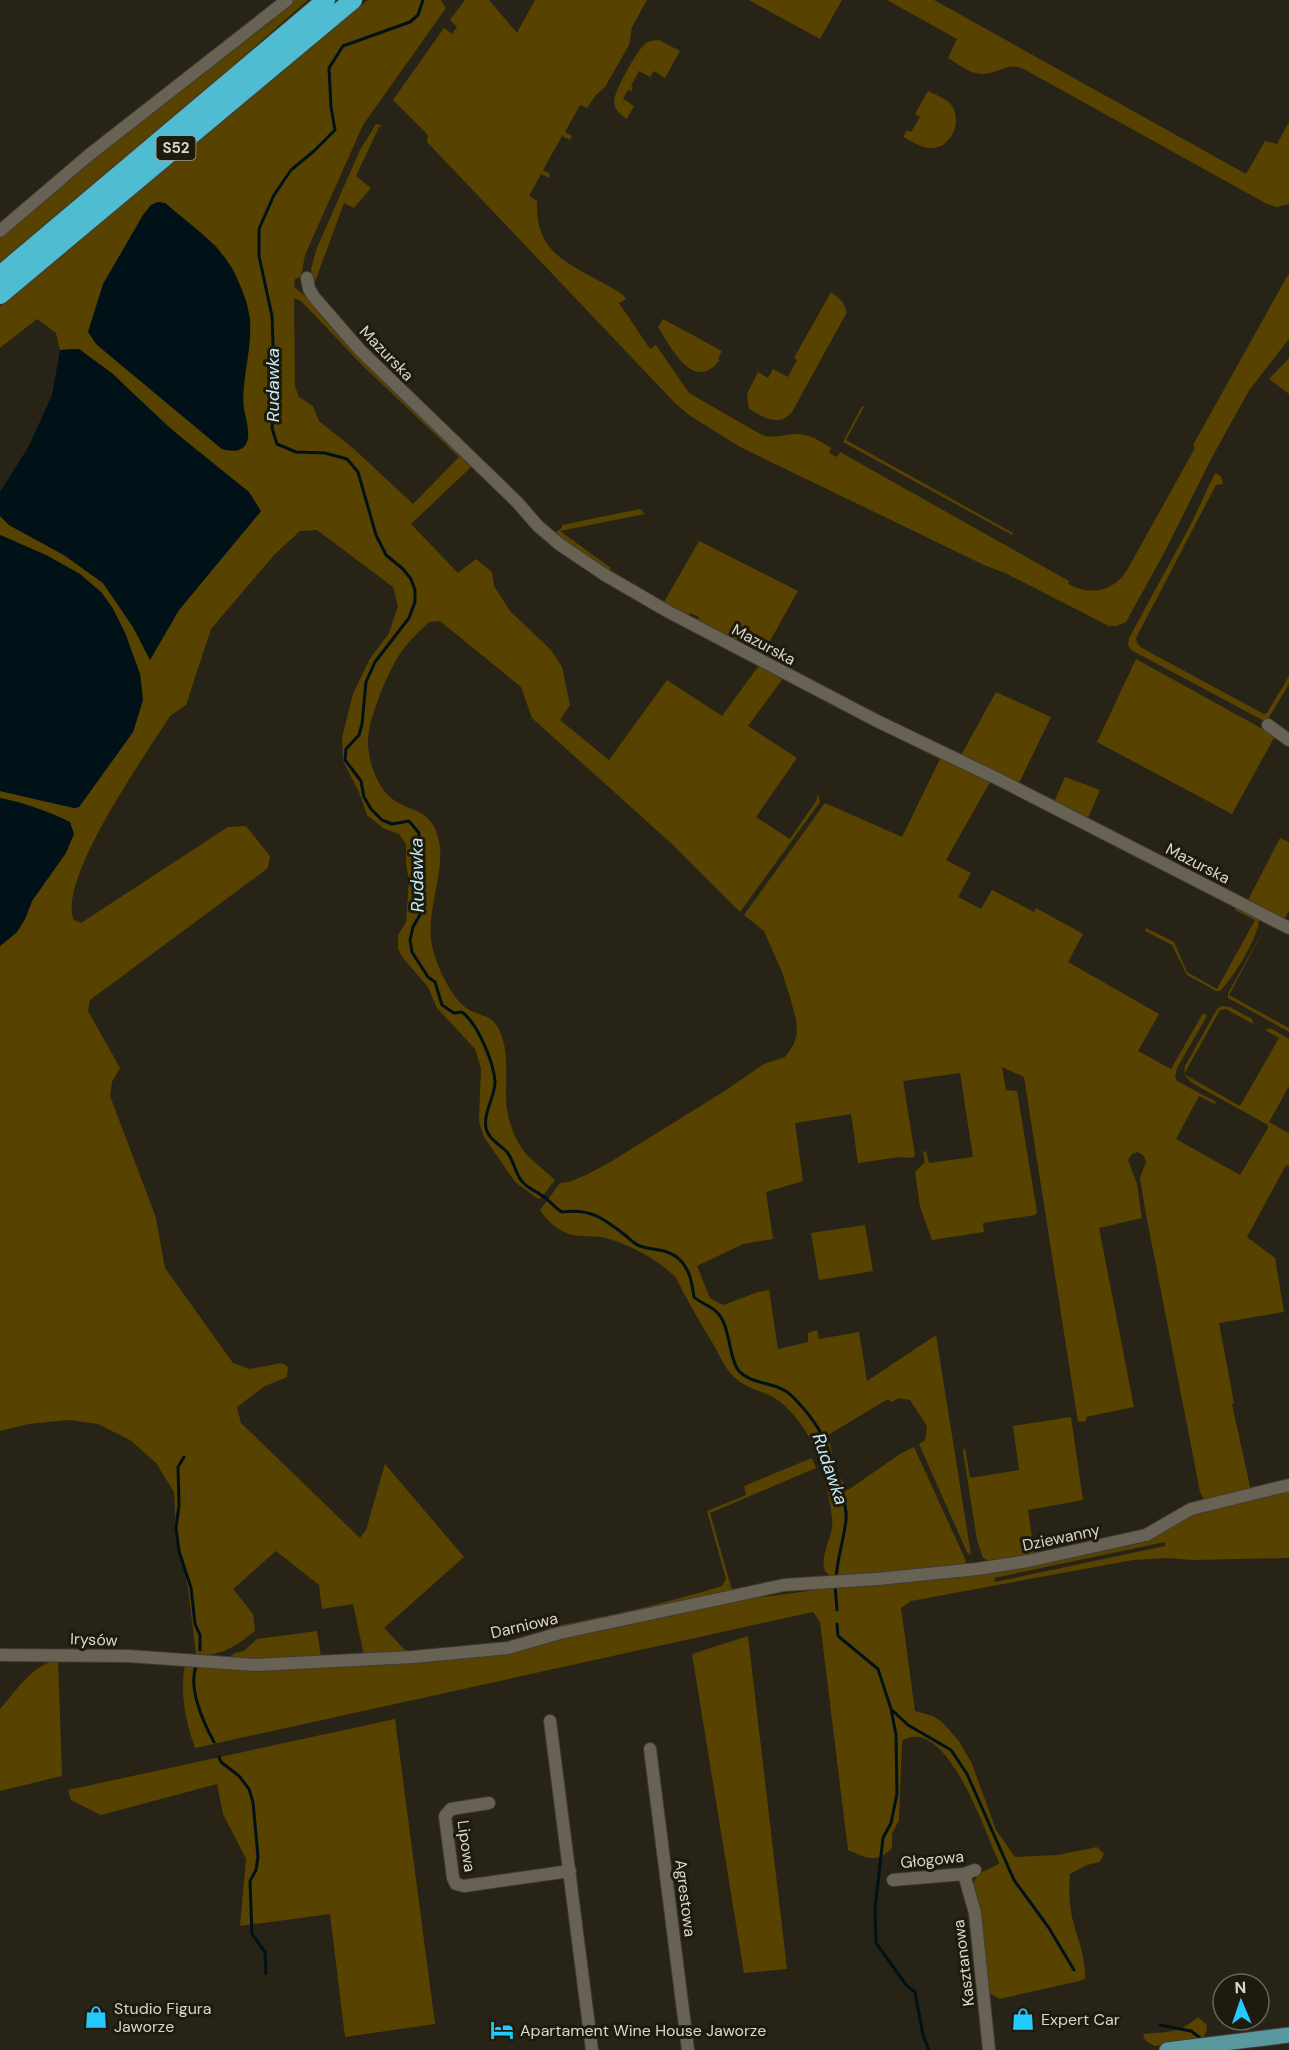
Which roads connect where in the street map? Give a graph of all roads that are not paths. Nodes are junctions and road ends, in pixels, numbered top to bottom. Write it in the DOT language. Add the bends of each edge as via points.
graph roads {
  1 [pos="287,0"];
  2 [pos="326,0"];
  3 [pos="353,0"];
  4 [pos="0,231"];
  5 [pos="0,275"];
  6 [pos="307,278"];
  7 [pos="0,295"];
  8 [pos="1268,725"];
  9 [pos="1289,740"];
  10 [pos="1289,928"];
  11 [pos="1289,1485"];
  12 [pos="830,1581"];
  13 [pos="0,1654"];
  14 [pos="186,1659"];
  15 [pos="549,1720"];
  16 [pos="650,1749"];
  17 [pos="489,1803"];
  18 [pos="570,1871"];
  19 [pos="969,1872"];
  20 [pos="893,1880"];
  21 [pos="1289,2035"];
  22 [pos="1195,2048"];
  23 [pos="592,2050"];
  24 [pos="688,2050"];
  25 [pos="989,2050"];
  26 [pos="1167,2050"];
  1 -- 4 [label="street" via="89,155"];
  2 -- 5 [label="highway, S52"];
  3 -- 7 [label="highway, S52"];
  6 -- 10 [label="street, Mazurska" via="314,297 394,384 548,535 605,575 877,721"];
  8 -- 9 [label="street"];
  11 -- 12 [label="street, Dziewanny" via="1200,1506 1146,1535 1078,1551 977,1569"];
  12 -- 14 [label="street, Darniowa" via="736,1594 508,1648 256,1665"];
  13 -- 14 [label="street, Irysów"];
  15 -- 18 [label="street"];
  16 -- 24 [label="street, Agrestowa"];
  17 -- 18 [label="street, Lipowa" via="451,1809 445,1816 456,1884"];
  18 -- 23 [label="street"];
  19 -- 20 [label="street, Głogowa"];
  19 -- 25 [label="street, Kasztanowa"];
  21 -- 22 [label="main road"];
  22 -- 26 [label="main road"];
}
